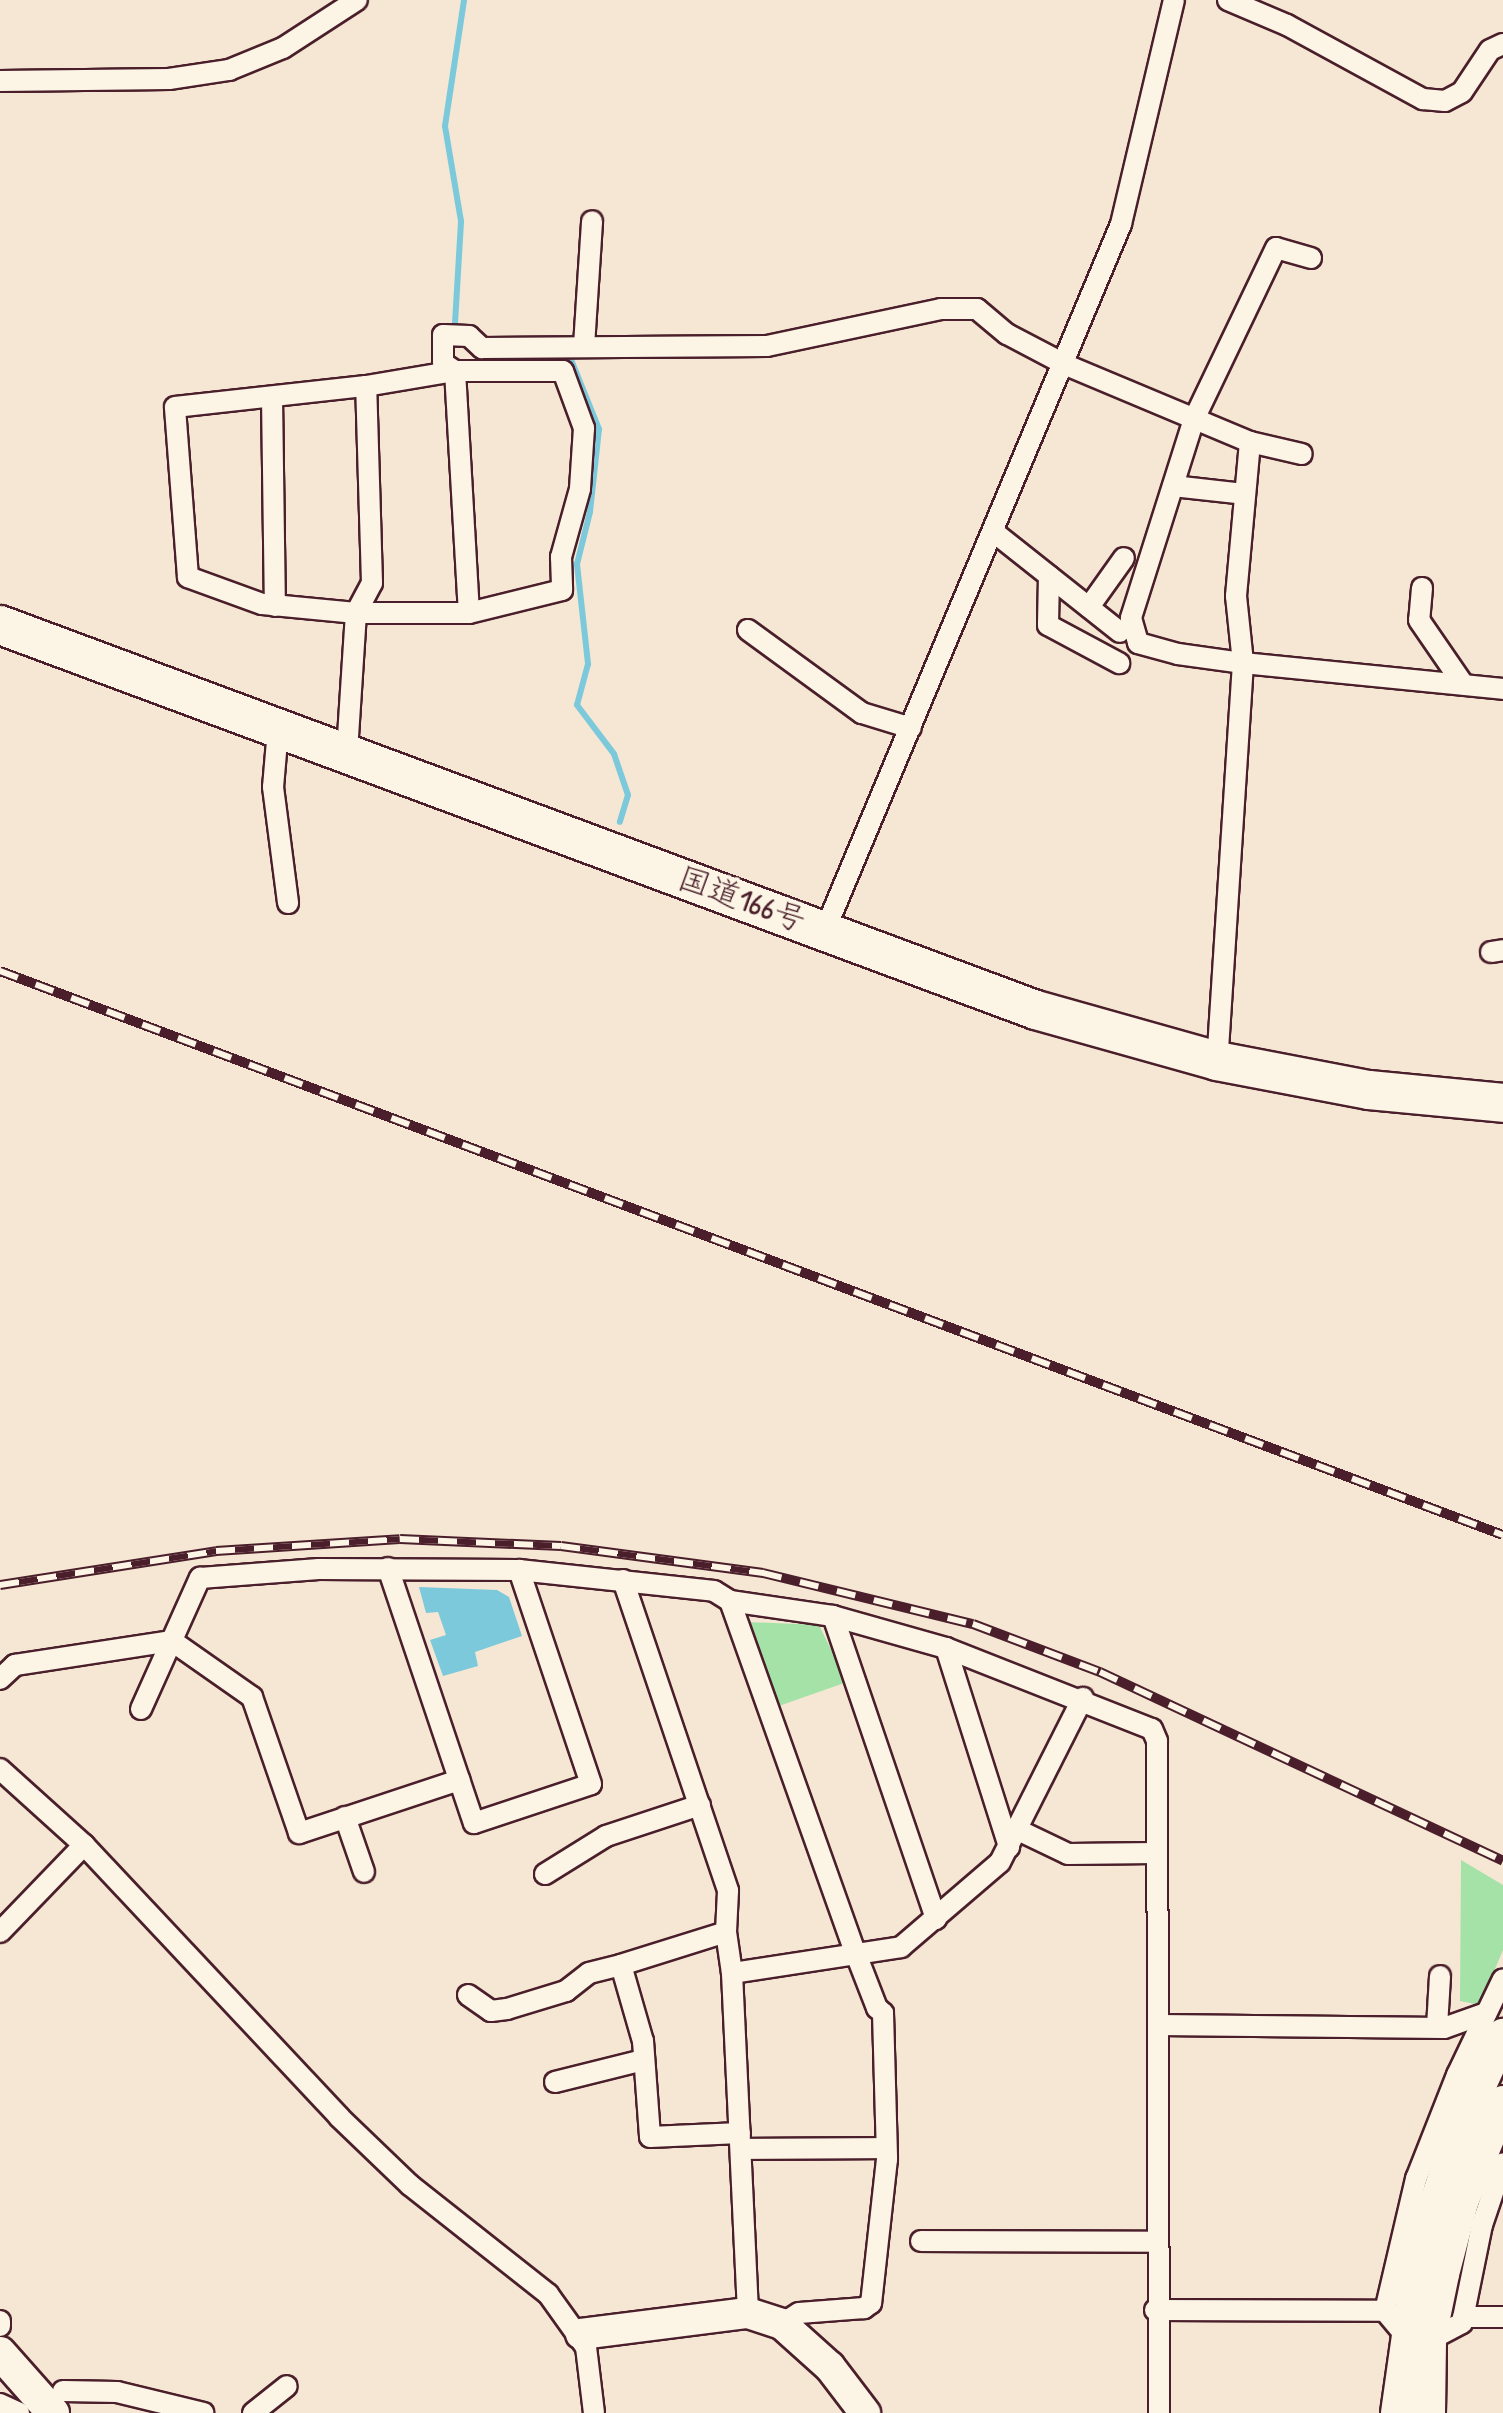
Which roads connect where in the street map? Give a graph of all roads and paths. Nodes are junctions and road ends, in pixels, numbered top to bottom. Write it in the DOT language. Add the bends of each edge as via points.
graph roads {
  1 [pos="358,0"];
  2 [pos="1174,0"];
  3 [pos="1228,0"];
  4 [pos="1503,44"];
  5 [pos="0,81"];
  6 [pos="592,222"];
  7 [pos="1311,258"];
  8 [pos="584,346"];
  9 [pos="1066,365"];
  10 [pos="454,371"];
  11 [pos="366,386"];
  12 [pos="272,396"];
  13 [pos="1194,419"];
  14 [pos="1250,442"];
  15 [pos="1302,454"];
  16 [pos="1174,486"];
  17 [pos="1244,494"];
  18 [pos="995,532"];
  19 [pos="1124,558"];
  20 [pos="1049,576"];
  21 [pos="1422,588"];
  22 [pos="275,606"];
  23 [pos="1089,607"];
  24 [pos="469,612"];
  25 [pos="356,613"];
  26 [pos="0,625"];
  27 [pos="748,630"];
  28 [pos="1120,632"];
  29 [pos="1119,663"];
  30 [pos="1243,663"];
  31 [pos="1463,684"];
  32 [pos="1503,689"];
  33 [pos="911,728"];
  34 [pos="278,730"];
  35 [pos="347,752"];
  36 [pos="288,903"];
  37 [pos="825,930"];
  38 [pos="1218,1061"];
  39 [pos="1503,1103"];
  40 [pos="388,1568"];
  41 [pos="519,1570"];
  42 [pos="623,1580"];
  43 [pos="730,1601"];
  44 [pos="833,1616"];
  45 [pos="172,1642"];
  46 [pos="946,1648"];
  47 [pos="0,1679"];
  48 [pos="1083,1698"];
  49 [pos="141,1709"];
  50 [pos="0,1769"];
  51 [pos="458,1780"];
  52 [pos="700,1805"];
  53 [pos="345,1817"];
  54 [pos="1014,1839"];
  55 [pos="84,1845"];
  56 [pos="1156,1854"];
  57 [pos="364,1872"];
  58 [pos="545,1874"];
  59 [pos="936,1919"];
  60 [pos="2,1928"];
  61 [pos="726,1932"];
  62 [pos="856,1954"];
  63 [pos="621,1965"];
  64 [pos="732,1973"];
  65 [pos="1440,1976"];
  66 [pos="1503,1979"];
  67 [pos="468,1996"];
  68 [pos="1494,2024"];
  69 [pos="1158,2025"];
  70 [pos="1437,2026"];
  71 [pos="644,2060"];
  72 [pos="554,2082"];
  73 [pos="1503,2102"];
  74 [pos="741,2141"];
  75 [pos="886,2148"];
  76 [pos="1503,2163"];
  77 [pos="921,2241"];
  78 [pos="1156,2242"];
  79 [pos="1155,2310"];
  80 [pos="748,2313"];
  81 [pos="1463,2316"];
  82 [pos="1503,2317"];
  83 [pos="782,2324"];
  84 [pos="1406,2329"];
  85 [pos="581,2334"];
  86 [pos="0,2353"];
  87 [pos="286,2386"];
  88 [pos="58,2402"];
  89 [pos="0,2404"];
  90 [pos="19,2413"];
  91 [pos="204,2413"];
  92 [pos="254,2413"];
  93 [pos="594,2413"];
  94 [pos="865,2413"];
  95 [pos="1158,2413"];
  96 [pos="1396,2413"];
  97 [pos="1429,2413"];
  1 -- 5 [label="street" via="283,48 229,70 169,79"];
  2 -- 9 [label="street" via="1121,224"];
  3 -- 4 [label="street" via="1423,99 1445,101 1462,92 1490,50"];
  6 -- 8 [label="street"];
  7 -- 13 [label="street" via="1276,248"];
  8 -- 9 [label="street" via="788,344 940,310 977,309 1007,334"];
  8 -- 10 [label="street" via="482,348 469,336 443,336 443,363"];
  9 -- 13 [label="street"];
  9 -- 18 [label="street"];
  10 -- 11 [label="street"];
  10 -- 24 [label="street"];
  10 -- 24 [label="street" via="563,370 584,428 580,489 561,557 562,590"];
  11 -- 12 [label="street"];
  11 -- 25 [label="street" via="372,583"];
  12 -- 22 [label="street"];
  12 -- 22 [label="street" via="175,408 188,577"];
  13 -- 14 [label="street"];
  13 -- 16 [label="street"];
  14 -- 15 [label="street"];
  14 -- 17 [label="street"];
  16 -- 17 [label="street"];
  16 -- 30 [label="street" via="1131,618 1138,643"];
  17 -- 30 [label="street" via="1236,596"];
  18 -- 20 [label="street"];
  18 -- 33 [label="street"];
  19 -- 23 [label="street"];
  20 -- 23 [label="street"];
  20 -- 29 [label="street" via="1048,625"];
  21 -- 31 [label="street" via="1419,620"];
  22 -- 25 [label="street"];
  23 -- 28 [label="street"];
  24 -- 25 [label="street"];
  25 -- 35 [label="street"];
  26 -- 34 [label="highway, 国道166号"];
  27 -- 33 [label="street" via="862,712"];
  30 -- 31 [label="street"];
  30 -- 38 [label="street"];
  31 -- 32 [label="street"];
  33 -- 37 [label="street"];
  34 -- 35 [label="highway, 国道166号"];
  34 -- 36 [label="street" via="273,787"];
  35 -- 37 [label="highway, 国道166号"];
  37 -- 38 [label="highway, 国道166号" via="1036,1010"];
  38 -- 39 [label="highway, 国道166号" via="1369,1090"];
  40 -- 41 [label="street"];
  40 -- 45 [label="street" via="200,1578"];
  40 -- 51 [label="street"];
  41 -- 42 [label="street"];
  41 -- 51 [label="street" via="591,1784 474,1823"];
  42 -- 43 [label="street" via="714,1591"];
  42 -- 52 [label="street"];
  43 -- 44 [label="street"];
  43 -- 62 [label="street"];
  44 -- 46 [label="street"];
  44 -- 59 [label="street"];
  45 -- 47 [label="street" via="14,1665"];
  45 -- 49 [label="street"];
  45 -- 53 [label="street" via="252,1697 299,1832"];
  46 -- 48 [label="street"];
  46 -- 54 [label="street"];
  48 -- 54 [label="street"];
  48 -- 56 [label="street" via="1152,1729"];
  50 -- 55 [label="street"];
  51 -- 53 [label="street"];
  52 -- 58 [label="street" via="606,1836"];
  52 -- 61 [label="street" via="728,1892"];
  53 -- 57 [label="street"];
  54 -- 56 [label="street" via="1068,1854"];
  54 -- 59 [label="street" via="1000,1862"];
  55 -- 60 [label="street"];
  55 -- 85 [label="street" via="338,2117 410,2185 548,2294"];
  56 -- 69 [label="street"];
  59 -- 62 [label="street" via="902,1947"];
  61 -- 63 [label="street"];
  61 -- 64 [label="street"];
  62 -- 64 [label="street"];
  62 -- 75 [label="street" via="883,2013"];
  63 -- 67 [label="street" via="507,2009 491,2010"];
  63 -- 71 [label="street"];
  64 -- 74 [label="street"];
  65 -- 70 [label="street"];
  66 -- 68 [label="street"];
  68 -- 70 [label="street"];
  68 -- 84 [label="main road" via="1420,2252"];
  69 -- 70 [label="street"];
  69 -- 78 [label="street"];
  71 -- 72 [label="street"];
  71 -- 74 [label="street" via="650,2136"];
  73 -- 84 [label="main road"];
  74 -- 75 [label="street"];
  74 -- 80 [label="street"];
  75 -- 83 [label="street" via="871,2303 799,2313"];
  76 -- 81 [label="street"];
  77 -- 78 [label="street"];
  78 -- 79 [label="street"];
  79 -- 84 [label="street"];
  79 -- 95 [label="street"];
  80 -- 83 [label="street"];
  80 -- 85 [label="street"];
  81 -- 82 [label="street"];
  81 -- 84 [label="street" via="1452,2330"];
  83 -- 94 [label="street" via="830,2368"];
  84 -- 96 [label="main road"];
  84 -- 97 [label="main road"];
  85 -- 93 [label="street"];
  86 -- 88 [label="main road"];
  87 -- 92 [label="street"];
  88 -- 91 [label="street" via="117,2392"];
  89 -- 90 [label="street"];
}
